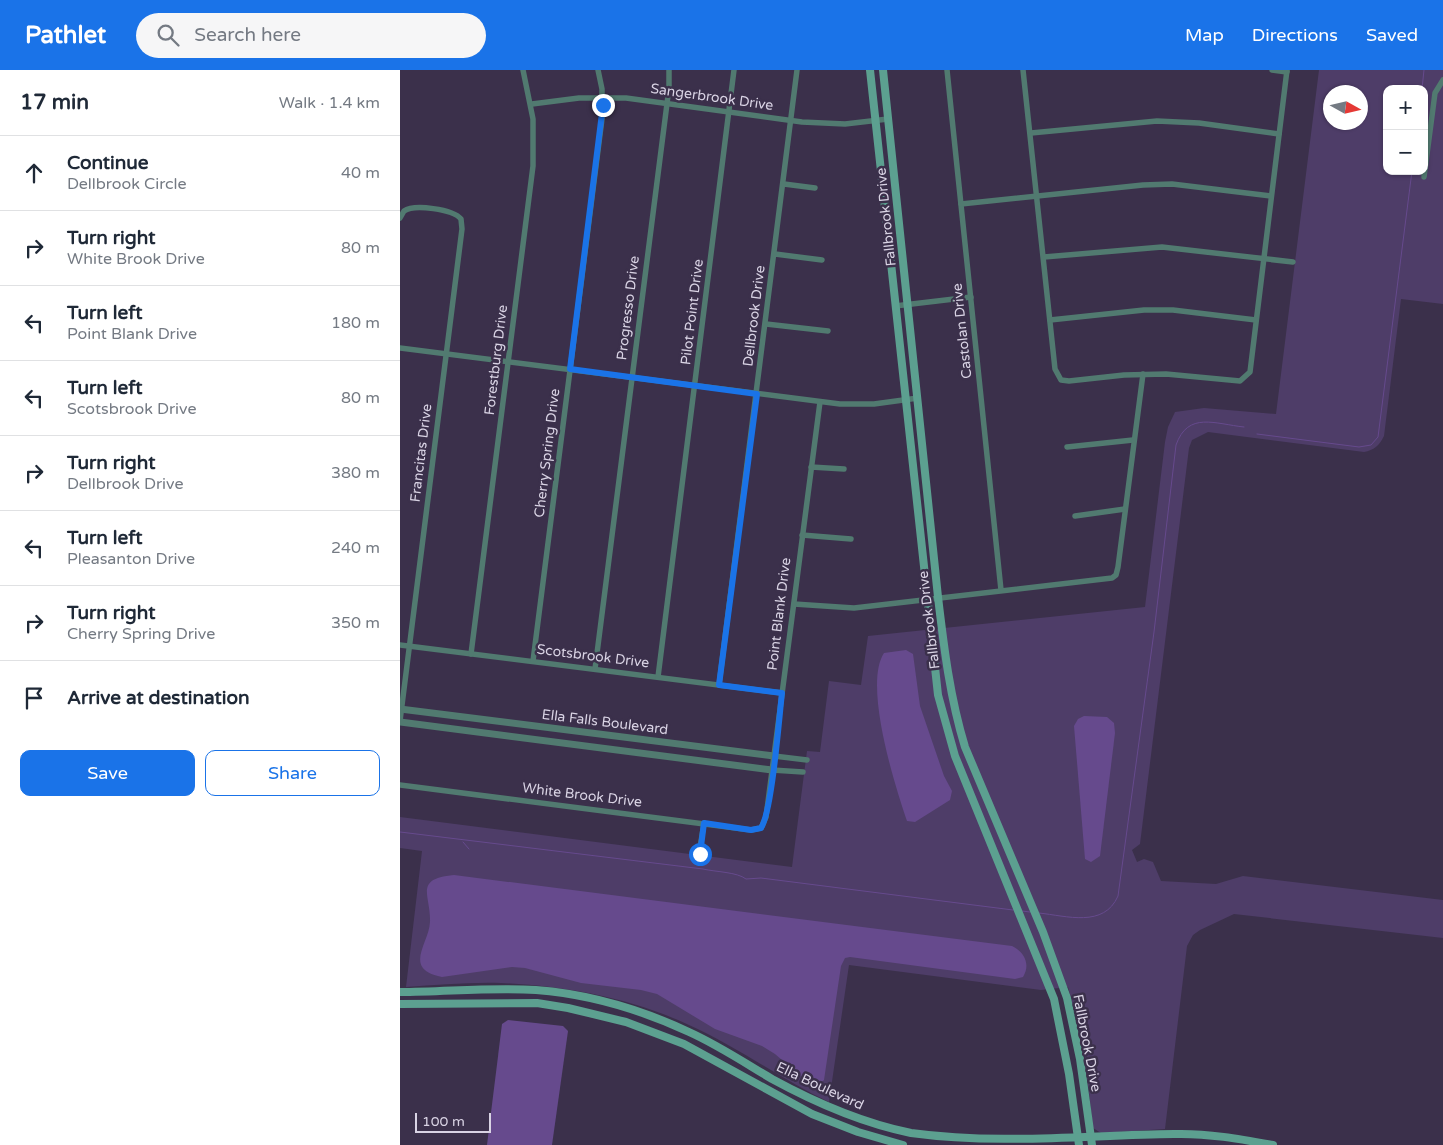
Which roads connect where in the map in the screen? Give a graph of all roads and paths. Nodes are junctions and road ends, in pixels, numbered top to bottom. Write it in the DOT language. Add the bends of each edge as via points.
graph roads {
  1 [pos="523,70"];
  2 [pos="598,70"];
  3 [pos="669,70"];
  4 [pos="734,70"];
  5 [pos="797,70"];
  6 [pos="870,70"];
  7 [pos="883,70"];
  8 [pos="947,70"];
  9 [pos="1023,70"];
  10 [pos="1028,70"];
  11 [pos="1272,70"];
  12 [pos="1287,71"];
  13 [pos="1443,80"];
  14 [pos="602,97"];
  15 [pos="667,103"];
  16 [pos="532,104"];
  17 [pos="730,112"];
  18 [pos="888,119"];
  19 [pos="791,120"];
  20 [pos="875,120"];
  21 [pos="1031,133"];
  22 [pos="1279,134"];
  23 [pos="1424,177"];
  24 [pos="784,184"];
  25 [pos="815,188"];
  26 [pos="1037,195"];
  27 [pos="1271,196"];
  28 [pos="961,204"];
  29 [pos="898,209"];
  30 [pos="885,211"];
  31 [pos="400,218"];
  32 [pos="775,254"];
  33 [pos="1044,257"];
  34 [pos="1264,258"];
  35 [pos="822,260"];
  36 [pos="1293,262"];
  37 [pos="971,297"];
  38 [pos="907,304"];
  39 [pos="895,306"];
  40 [pos="1050,320"];
  41 [pos="1256,320"];
  42 [pos="766,324"];
  43 [pos="828,331"];
  44 [pos="400,348"];
  45 [pos="446,354"];
  46 [pos="508,361"];
  47 [pos="570,369"];
  48 [pos="1143,374"];
  49 [pos="632,376"];
  50 [pos="696,385"];
  51 [pos="757,394"];
  52 [pos="918,398"];
  53 [pos="905,400"];
  54 [pos="820,402"];
  55 [pos="1133,440"];
  56 [pos="1066,447"];
  57 [pos="811,467"];
  58 [pos="844,469"];
  59 [pos="1125,509"];
  60 [pos="930,510"];
  61 [pos="917,512"];
  62 [pos="1075,516"];
  63 [pos="802,535"];
  64 [pos="851,539"];
  65 [pos="1001,590"];
  66 [pos="938,597"];
  67 [pos="926,598"];
  68 [pos="794,604"];
  69 [pos="400,645"];
  70 [pos="409,647"];
  71 [pos="471,654"];
  72 [pos="534,661"];
  73 [pos="595,669"];
  74 [pos="658,676"];
  75 [pos="719,685"];
  76 [pos="782,693"];
  77 [pos="401,709"];
  78 [pos="956,719"];
  79 [pos="400,721"];
  80 [pos="945,723"];
  81 [pos="540,726"];
  82 [pos="538,739"];
  83 [pos="649,740"];
  84 [pos="648,753"];
  85 [pos="774,756"];
  86 [pos="807,760"];
  87 [pos="772,770"];
  88 [pos="803,772"];
  89 [pos="400,785"];
  90 [pos="704,823"];
  91 [pos="761,828"];
  92 [pos="700,854"];
  93 [pos="1037,918"];
  94 [pos="1024,923"];
  95 [pos="400,992"];
  96 [pos="605,1003"];
  97 [pos="400,1004"];
  98 [pos="1070,1010"];
  99 [pos="1057,1013"];
  100 [pos="602,1016"];
  101 [pos="818,1102"];
  102 [pos="812,1114"];
  103 [pos="922,1136"];
  104 [pos="1224,1136"];
  105 [pos="1078,1142"];
  106 [pos="1091,1142"];
  107 [pos="903,1145"];
  108 [pos="921,1145"];
  109 [pos="1223,1145"];
  110 [pos="1273,1145"];
  1 -- 16 [label="street, Forestburg Drive"];
  2 -- 14 [label="street, Cherry Spring Drive"];
  3 -- 15 [label="street, Progresso Drive"];
  4 -- 17 [label="street, Pilot Point Drive"];
  5 -- 19 [label="street, Dellbrook Drive"];
  6 -- 20 [label="main road, Fallbrook Drive"];
  7 -- 18 [label="main road, Fallbrook Drive"];
  8 -- 28 [label="street, Castolan Drive"];
  9 -- 10 [label="street"];
  9 -- 21 [label="street"];
  11 -- 12 [label="street"];
  12 -- 22 [label="street"];
  13 -- 23 [label="street" via="1435,93"];
  14 -- 15 [label="street, Sangerbrook Drive"];
  14 -- 16 [label="street, Sangerbrook Drive"];
  14 -- 47 [label="street, Cherry Spring Drive" via="602,119"];
  15 -- 17 [label="street, Sangerbrook Drive"];
  15 -- 49 [label="street, Progresso Drive"];
  16 -- 46 [label="street, Forestburg Drive" via="533,160"];
  17 -- 19 [label="street, Sangerbrook Drive"];
  17 -- 50 [label="street, Pilot Point Drive"];
  18 -- 20 [label="street, Sangerbrook Drive"];
  18 -- 29 [label="main road, Fallbrook Drive"];
  19 -- 20 [label="street, Sangerbrook Drive" via="829,124"];
  19 -- 24 [label="street, Dellbrook Drive"];
  20 -- 30 [label="main road, Fallbrook Drive"];
  21 -- 22 [label="street" via="1157,121"];
  21 -- 26 [label="street"];
  22 -- 27 [label="street"];
  24 -- 25 [label="street"];
  24 -- 32 [label="street, Dellbrook Drive"];
  26 -- 27 [label="street" via="1172,184"];
  26 -- 28 [label="street"];
  26 -- 33 [label="street"];
  27 -- 34 [label="street"];
  28 -- 37 [label="street, Castolan Drive"];
  29 -- 30 [label="main road"];
  29 -- 38 [label="main road, Fallbrook Drive"];
  30 -- 39 [label="main road, Fallbrook Drive"];
  31 -- 45 [label="street, Francitas Drive" via="408,208 433,210 455,213 462,224"];
  32 -- 35 [label="street"];
  32 -- 42 [label="street, Dellbrook Drive"];
  33 -- 34 [label="street" via="1162,247"];
  33 -- 40 [label="street"];
  34 -- 36 [label="street"];
  34 -- 41 [label="street"];
  37 -- 38 [label="street"];
  37 -- 65 [label="street, Castolan Drive"];
  38 -- 39 [label="street"];
  38 -- 52 [label="main road, Fallbrook Drive"];
  39 -- 53 [label="main road, Fallbrook Drive"];
  40 -- 41 [label="street" via="1144,310 1173,310"];
  40 -- 48 [label="street" via="1055,370 1062,380"];
  41 -- 48 [label="street" via="1250,372 1240,381"];
  42 -- 43 [label="street"];
  42 -- 51 [label="street, Dellbrook Drive"];
  44 -- 45 [label="street"];
  45 -- 46 [label="street"];
  45 -- 70 [label="street, Francitas Drive"];
  46 -- 47 [label="street"];
  46 -- 71 [label="street, Forestburg Drive"];
  47 -- 49 [label="street"];
  47 -- 72 [label="street, Cherry Spring Drive"];
  48 -- 55 [label="street"];
  49 -- 50 [label="street"];
  49 -- 73 [label="street, Progresso Drive"];
  50 -- 51 [label="street"];
  50 -- 74 [label="street, Pilot Point Drive"];
  51 -- 54 [label="street"];
  51 -- 75 [label="street, Dellbrook Drive"];
  52 -- 53 [label="street"];
  52 -- 60 [label="main road, Fallbrook Drive"];
  53 -- 54 [label="street" via="854,405"];
  53 -- 61 [label="main road, Fallbrook Drive"];
  54 -- 57 [label="street, Point Blank Drive"];
  55 -- 56 [label="street"];
  55 -- 59 [label="street"];
  57 -- 58 [label="street"];
  57 -- 63 [label="street, Point Blank Drive"];
  59 -- 62 [label="street"];
  59 -- 65 [label="street" via="1116,575 1112,578"];
  60 -- 61 [label="main road"];
  60 -- 66 [label="main road, Fallbrook Drive"];
  61 -- 67 [label="main road, Fallbrook Drive"];
  63 -- 64 [label="street"];
  63 -- 68 [label="street, Point Blank Drive"];
  65 -- 66 [label="street"];
  66 -- 67 [label="street"];
  66 -- 78 [label="main road, Fallbrook Drive"];
  67 -- 68 [label="street" via="847,608"];
  67 -- 80 [label="main road, Fallbrook Drive" via="938,695"];
  68 -- 76 [label="street, Point Blank Drive"];
  69 -- 70 [label="street, Scotsbrook Drive"];
  70 -- 71 [label="street, Scotsbrook Drive"];
  70 -- 77 [label="street, Francitas Drive"];
  71 -- 72 [label="street, Scotsbrook Drive"];
  72 -- 73 [label="street, Scotsbrook Drive"];
  73 -- 74 [label="street, Scotsbrook Drive"];
  74 -- 75 [label="street, Scotsbrook Drive"];
  75 -- 76 [label="street, Scotsbrook Drive"];
  76 -- 85 [label="street, Point Blank Drive"];
  77 -- 79 [label="street, Francitas Drive"];
  77 -- 81 [label="street, Ella Falls Boulevard"];
  78 -- 80 [label="main road"];
  78 -- 93 [label="main road, Fallbrook Drive"];
  79 -- 82 [label="street, Ella Falls Boulevard"];
  80 -- 94 [label="main road, Fallbrook Drive" via="955,756"];
  81 -- 82 [label="street"];
  81 -- 83 [label="street, Ella Falls Boulevard"];
  82 -- 84 [label="street, Ella Falls Boulevard"];
  83 -- 84 [label="street"];
  83 -- 85 [label="street, Ella Falls Boulevard"];
  84 -- 87 [label="street, Ella Falls Boulevard"];
  85 -- 86 [label="street, Ella Falls Boulevard"];
  85 -- 87 [label="street, Point Blank Drive"];
  87 -- 88 [label="street, Ella Falls Boulevard"];
  87 -- 91 [label="street, Point Blank Drive" via="766,818"];
  89 -- 90 [label="street, White Brook Drive"];
  90 -- 91 [label="street, White Brook Drive" via="751,830"];
  90 -- 92 [label="street"];
  93 -- 94 [label="main road"];
  93 -- 98 [label="main road, Fallbrook Drive"];
  94 -- 99 [label="main road, Fallbrook Drive"];
  95 -- 96 [label="main road, Ella Boulevard" via="531,990"];
  96 -- 100 [label="main road"];
  96 -- 101 [label="main road, Ella Boulevard" via="689,1032"];
  97 -- 100 [label="main road, Ella Boulevard" via="537,1003"];
  98 -- 99 [label="main road"];
  98 -- 106 [label="main road, Fallbrook Drive"];
  99 -- 105 [label="main road, Fallbrook Drive"];
  100 -- 102 [label="main road, Ella Boulevard" via="646,1028 684,1044"];
  101 -- 102 [label="main road"];
  101 -- 103 [label="main road, Ella Boulevard" via="870,1122"];
  102 -- 107 [label="main road, Ella Boulevard"];
  103 -- 105 [label="main road, Ella Boulevard" via="1003,1143"];
  103 -- 108 [label="main road"];
  104 -- 106 [label="main road, Ella Boulevard" via="1175,1134"];
  104 -- 109 [label="main road"];
  104 -- 110 [label="main road, Ella Boulevard"];
  105 -- 106 [label="main road, Ella Boulevard"];
}
